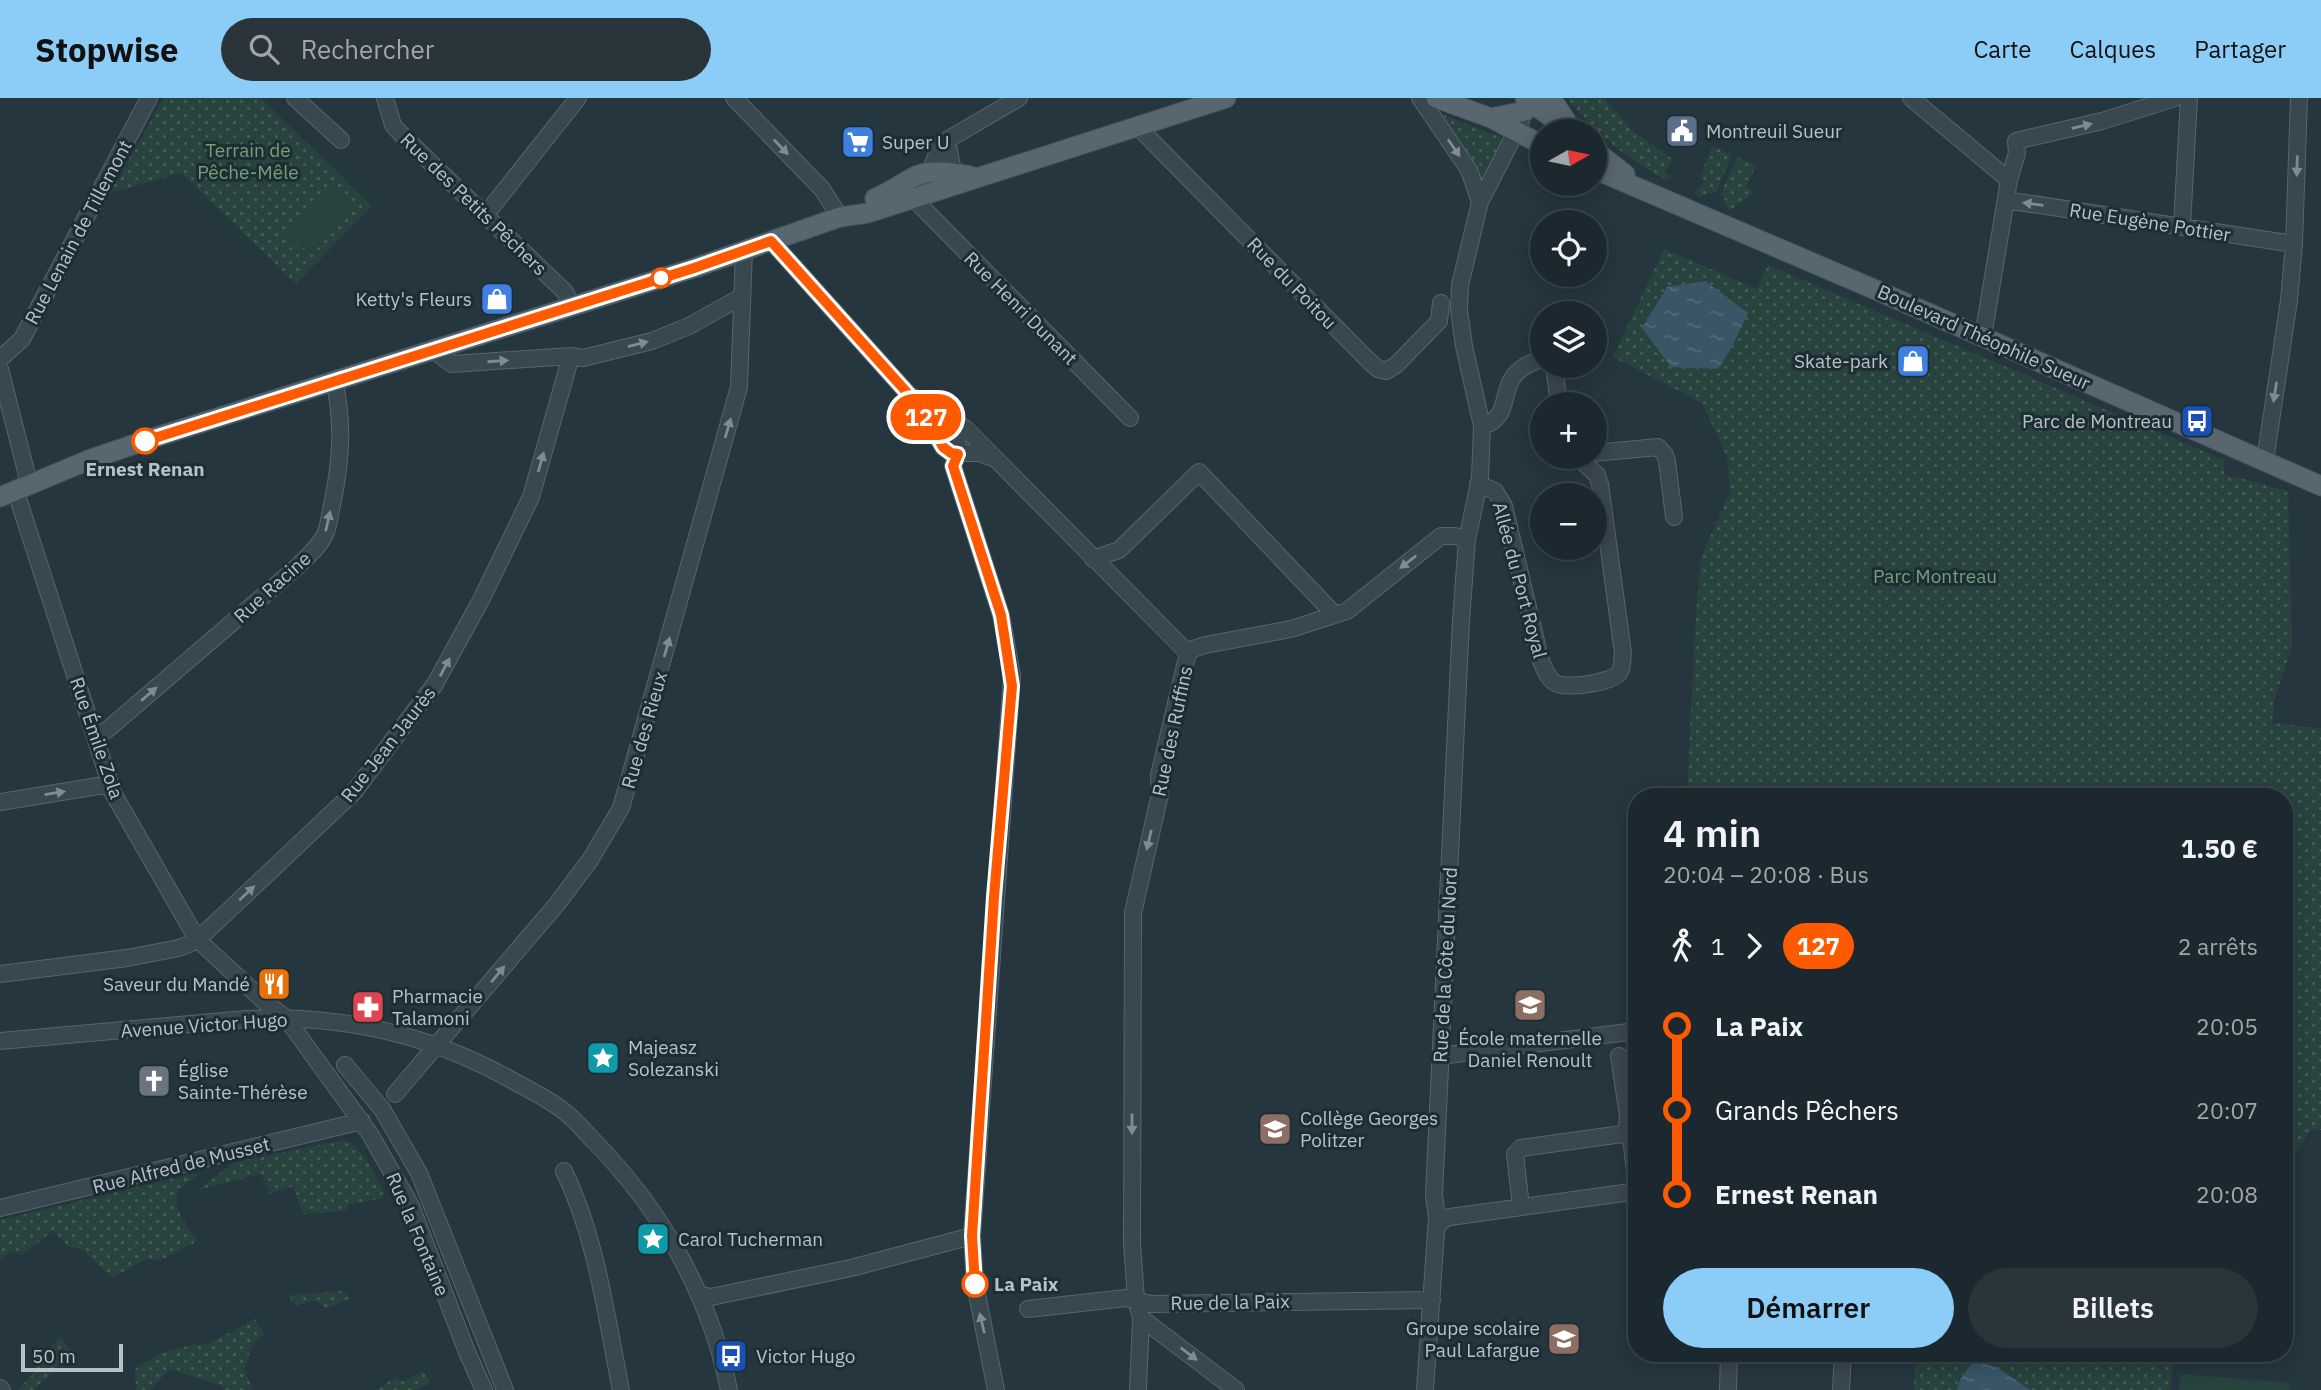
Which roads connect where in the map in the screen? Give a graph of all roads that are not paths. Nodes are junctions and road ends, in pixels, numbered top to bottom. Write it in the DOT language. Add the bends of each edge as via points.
graph roads {
  1 [pos="149,98"];
  2 [pos="295,98"];
  3 [pos="385,98"];
  4 [pos="578,98"];
  5 [pos="734,98"];
  6 [pos="1018,98"];
  7 [pos="1226,98"];
  8 [pos="1420,98"];
  9 [pos="1436,98"];
  10 [pos="1551,98"];
  11 [pos="1911,98"];
  12 [pos="2175,98"];
  13 [pos="2189,98"];
  14 [pos="2299,98"];
  15 [pos="1527,102"];
  16 [pos="1491,118"];
  17 [pos="1553,119"];
  18 [pos="1564,119"];
  19 [pos="1137,126"];
  20 [pos="1517,133"];
  21 [pos="1530,139"];
  22 [pos="341,140"];
  23 [pos="947,140"];
  24 [pos="1607,160"];
  25 [pos="930,172"];
  26 [pos="953,172"];
  27 [pos="1607,174"];
  28 [pos="976,176"];
  29 [pos="2009,180"];
  30 [pos="1645,190"];
  31 [pos="912,197"];
  32 [pos="2006,200"];
  33 [pos="1479,202"];
  34 [pos="486,214"];
  35 [pos="845,215"];
  36 [pos="2182,226"];
  37 [pos="771,241"];
  38 [pos="2294,244"];
  39 [pos="744,250"];
  40 [pos="741,297"];
  41 [pos="1441,303"];
  42 [pos="572,305"];
  43 [pos="1983,337"];
  44 [pos="438,348"];
  45 [pos="571,356"];
  46 [pos="0,359"];
  47 [pos="1530,363"];
  48 [pos="0,369"];
  49 [pos="334,380"];
  50 [pos="908,394"];
  51 [pos="944,414"];
  52 [pos="1130,418"];
  53 [pos="1482,426"];
  54 [pos="1607,452"];
  55 [pos="958,454"];
  56 [pos="996,459"];
  57 [pos="2264,461"];
  58 [pos="1592,469"];
  59 [pos="1478,484"];
  60 [pos="2321,486"];
  61 [pos="15,490"];
  62 [pos="1674,517"];
  63 [pos="1467,540"];
  64 [pos="1094,559"];
  65 [pos="1335,615"];
  66 [pos="1188,653"];
  67 [pos="95,736"];
  68 [pos="110,784"];
  69 [pos="0,802"];
  70 [pos="197,939"];
  71 [pos="0,974"];
  72 [pos="286,1018"];
  73 [pos="1628,1032"];
  74 [pos="0,1041"];
  75 [pos="439,1045"];
  76 [pos="1440,1056"];
  77 [pos="1619,1056"];
  78 [pos="345,1065"];
  79 [pos="395,1094"];
  80 [pos="362,1121"];
  81 [pos="1626,1136"];
  82 [pos="564,1171"];
  83 [pos="1628,1192"];
  84 [pos="1521,1207"];
  85 [pos="0,1208"];
  86 [pos="1437,1227"];
  87 [pos="972,1236"];
  88 [pos="701,1295"];
  89 [pos="1136,1300"];
  90 [pos="1432,1300"];
  91 [pos="1028,1309"];
  92 [pos="1141,1318"];
  93 [pos="1730,1362"];
  94 [pos="1843,1362"];
  95 [pos="484,1390"];
  96 [pos="505,1390"];
  97 [pos="621,1390"];
  98 [pos="729,1390"];
  99 [pos="996,1390"];
  100 [pos="1138,1390"];
  101 [pos="1236,1390"];
  102 [pos="1425,1390"];
  103 [pos="1728,1390"];
  104 [pos="1842,1390"];
  1 -- 46 [label="street, Rue Lenain de Tillemont" via="22,339"];
  2 -- 22 [label="street"];
  3 -- 34 [label="street, Rue des Petits Pêchers" via="393,125"];
  4 -- 34 [label="street"];
  5 -- 35 [label="street, one-way"];
  6 -- 23 [label="street"];
  7 -- 19 [label="main road"];
  8 -- 33 [label="street, one-way" via="1469,170"];
  9 -- 16 [label="main road"];
  10 -- 18 [label="main road"];
  11 -- 29 [label="street"];
  29 -- 12 [label="street, one-way" via="2016,141"];
  13 -- 36 [label="street"];
  14 -- 38 [label="street, one-way"];
  15 -- 16 [label="main road"];
  15 -- 17 [label="main road"];
  15 -- 20 [label="street"];
  16 -- 20 [label="main road"];
  19 -- 28 [label="main road"];
  19 -- 41 [label="street, Rue du Poitou" via="1378,369 1386,371 1396,365 1439,321"];
  20 -- 21 [label="main road"];
  20 -- 33 [label="street"];
  23 -- 25 [label="street"];
  23 -- 26 [label="street"];
  24 -- 30 [label="main road, Boulevard Théophile Sueur"];
  25 -- 26 [label="main road"];
  25 -- 35 [label="main road"];
  26 -- 28 [label="main road"];
  27 -- 30 [label="main road, Boulevard Théophile Sueur"];
  28 -- 31 [label="main road"];
  29 -- 32 [label="street"];
  30 -- 43 [label="main road, Boulevard Théophile Sueur"];
  31 -- 35 [label="main road"];
  31 -- 52 [label="street, Rue Henri Dunant"];
  36 -- 32 [label="street, Rue Eugène Pottier, one-way"];
  32 -- 43 [label="street"];
  33 -- 53 [label="street" via="1464,260 1458,310"];
  34 -- 42 [label="street, Rue des Petits Pêchers"];
  35 -- 37 [label="main road"];
  36 -- 38 [label="street, Rue Eugène Pottier"];
  37 -- 39 [label="main road"];
  37 -- 50 [label="street"];
  38 -- 57 [label="street, one-way"];
  39 -- 40 [label="street, Rue des Rieux"];
  39 -- 42 [label="main road"];
  45 -- 40 [label="street, one-way" via="583,358 652,341"];
  75 -- 40 [label="street, Rue des Rieux, one-way" via="557,904 621,808 739,387"];
  42 -- 44 [label="main road"];
  43 -- 57 [label="main road, Boulevard Théophile Sueur"];
  44 -- 45 [label="street, one-way" via="452,364"];
  44 -- 49 [label="main road"];
  70 -- 45 [label="street, Rue Jean Jaurès, one-way" via="354,792 435,684 531,497"];
  47 -- 53 [label="street" via="1509,380 1499,416"];
  48 -- 61 [label="street, Rue Émile Zola"];
  49 -- 61 [label="main road" via="91,459"];
  67 -- 49 [label="street, Rue Racine, one-way" via="318,545 326,532 340,468"];
  50 -- 51 [label="street"];
  50 -- 55 [label="street" via="943,447"];
  51 -- 55 [label="street" via="959,440"];
  51 -- 56 [label="street"];
  53 -- 59 [label="street"];
  54 -- 62 [label="street" via="1658,447 1667,461"];
  55 -- 56 [label="street" via="980,453"];
  55 -- 87 [label="street" via="953,466 1001,615 1012,686"];
  56 -- 64 [label="street"];
  57 -- 60 [label="main road, Boulevard Théophile Sueur"];
  58 -- 59 [label="street, Allée du Port Royal" via="1600,484 1623,653 1621,670 1605,681 1564,686 1554,682 1545,669 1504,506 1495,491"];
  59 -- 63 [label="street"];
  61 -- 67 [label="street, Rue Émile Zola"];
  63 -- 65 [label="street, Rue des Ruffins, one-way" via="1441,537 1347,611"];
  63 -- 76 [label="street, Rue de la Côte du Nord"];
  64 -- 65 [label="street" via="1119,550 1199,472"];
  64 -- 66 [label="street"];
  65 -- 66 [label="street, Rue des Ruffins"];
  66 -- 89 [label="street, Rue des Ruffins, one-way" via="1133,913"];
  67 -- 68 [label="street, Rue Émile Zola"];
  69 -- 68 [label="street, one-way"];
  68 -- 70 [label="street, Rue Émile Zola"];
  70 -- 71 [label="street, Rue Jean Jaurès" via="178,948 127,958"];
  70 -- 72 [label="street, Rue Émile Zola"];
  72 -- 74 [label="street, Avenue Victor Hugo"];
  72 -- 75 [label="street, Avenue Victor Hugo" via="386,1029"];
  72 -- 80 [label="street, Rue la Fontaine"];
  73 -- 76 [label="street"];
  75 -- 79 [label="street, Rue des Rieux"];
  75 -- 88 [label="street, Avenue Victor Hugo" via="498,1072 566,1113 629,1180"];
  76 -- 86 [label="street, Rue de la Côte du Nord" via="1434,1195"];
  77 -- 81 [label="street" via="1628,1116"];
  78 -- 96 [label="street" via="382,1109 419,1173"];
  80 -- 85 [label="street, Rue Alfred de Musset"];
  80 -- 95 [label="street, Rue la Fontaine" via="411,1206"];
  81 -- 84 [label="street" via="1521,1148 1515,1154"];
  82 -- 97 [label="street" via="590,1239"];
  83 -- 84 [label="street"];
  84 -- 86 [label="street" via="1445,1218"];
  86 -- 90 [label="street, Rue de la Côte du Nord"];
  87 -- 88 [label="street" via="851,1268 711,1297"];
  99 -- 87 [label="street, one-way" via="975,1284"];
  88 -- 98 [label="street, Avenue Victor Hugo"];
  89 -- 90 [label="street, Rue de la Paix" via="1151,1304"];
  89 -- 91 [label="street, Rue de la Paix"];
  89 -- 92 [label="street, Rue des Ruffins"];
  90 -- 102 [label="street, Rue de la Côte du Nord"];
  92 -- 100 [label="street, Rue des Ruffins"];
  92 -- 101 [label="street, one-way"];
  93 -- 103 [label="street"];
  94 -- 104 [label="street"];
}
